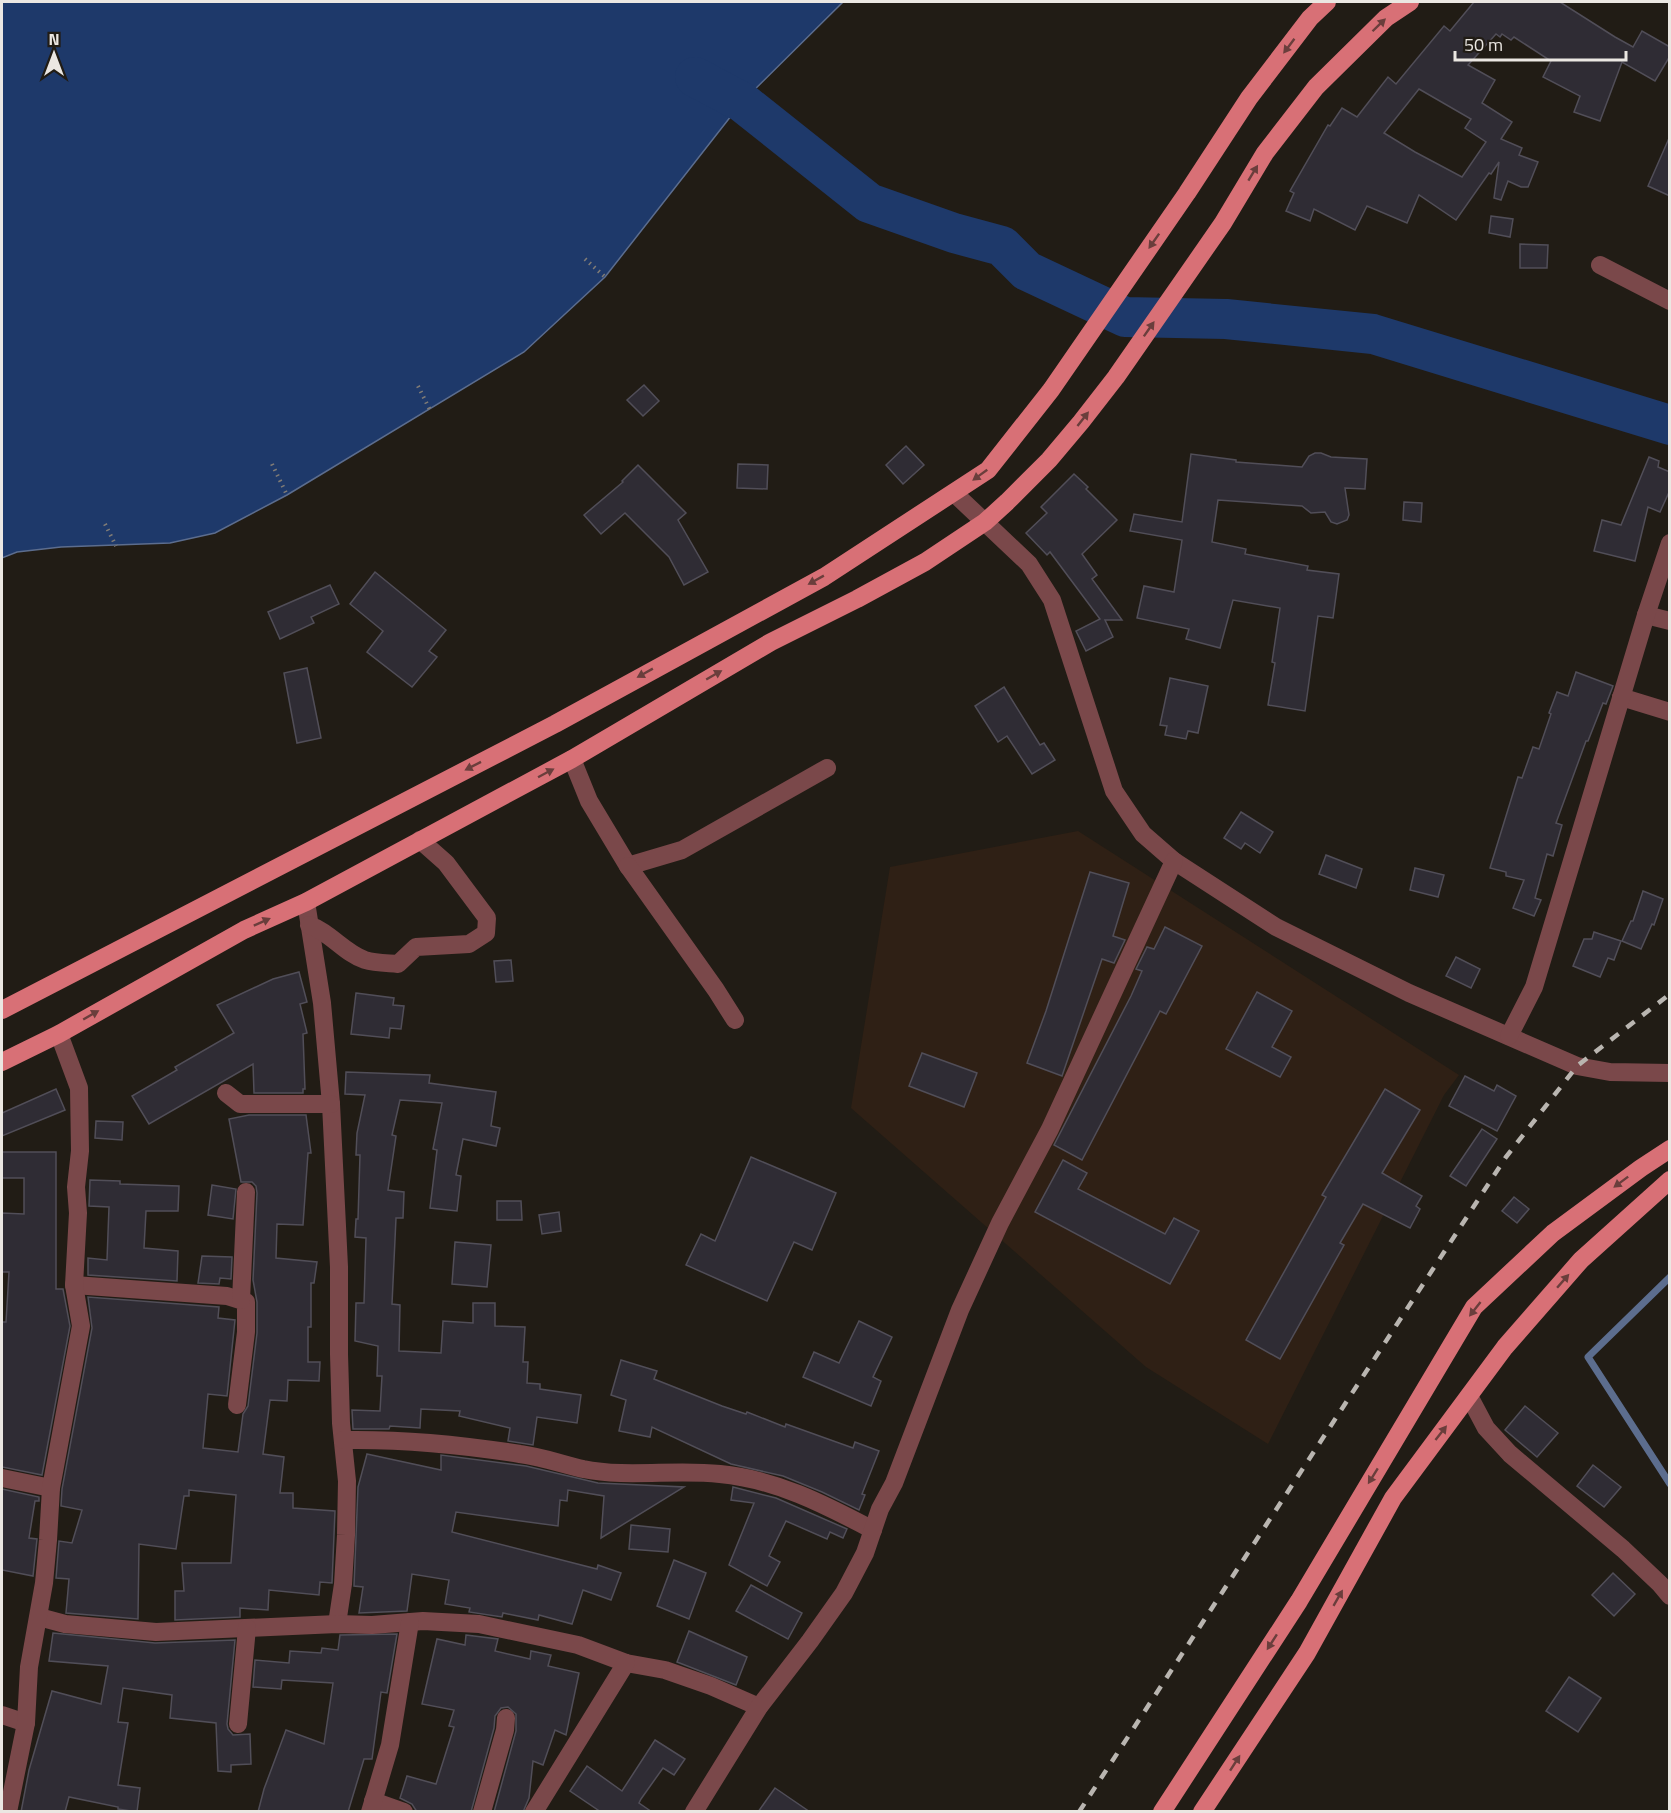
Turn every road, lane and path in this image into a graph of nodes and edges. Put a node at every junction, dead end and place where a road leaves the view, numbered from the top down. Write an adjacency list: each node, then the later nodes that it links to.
1 (1327, 2): 10 (main road, one-way to 10)
2 (1410, 2): 12 (main road, one-way to 2)
3 (585, 259): 5 (path)
4 (1600, 265): 6 (street)
5 (605, 277)
6 (1670, 301)
7 (418, 386): 8 (path)
8 (430, 410)
9 (272, 464): 11 (path)
10 (954, 493): 12 (street); 27 (main road, one-way to 27)
11 (287, 495)
12 (985, 522): 20 (main road, one-way to 12); 23 (street)
13 (105, 524): 15 (path)
14 (1670, 543): 16 (street)
15 (116, 546)
16 (1646, 615): 17 (street); 18 (street)
17 (1670, 621)
18 (1621, 697): 19 (street); 30 (street)
19 (1670, 712)
20 (572, 759): 22 (main road, one-way to 20); 24 (street)
21 (828, 768): 24 (street)
22 (420, 840): 25 (main road); 26 (street)
23 (1174, 861): 30 (street); 45 (street)
24 (628, 866): 28 (street)
25 (306, 902): 26 (street); 29 (main road, one-way to 25)
26 (309, 926): 34 (street)
27 (2, 1010)
28 (735, 1020)
29 (59, 1034): 31 (main road); 38 (street)
30 (1509, 1036): 32 (street)
31 (2, 1062)
32 (1670, 1073)
33 (226, 1093): 34 (street)
34 (332, 1104): 42 (street)
35 (1670, 1149): 63 (main road, one-way to 63)
36 (1670, 1180): 40 (main road, one-way to 36)
37 (246, 1192): 39 (street)
38 (74, 1285): 39 (street); 44 (street)
39 (242, 1300): 41 (street)
40 (1469, 1396): 46 (street); 64 (main road, one-way to 40)
41 (237, 1405)
42 (343, 1440): 45 (street); 49 (street)
43 (2, 1478): 44 (street)
44 (51, 1488): 47 (street)
45 (873, 1530): 52 (street)
46 (1670, 1596)
47 (39, 1617): 50 (street); 55 (street)
48 (410, 1622): 49 (street); 51 (street); 57 (street)
49 (337, 1624): 50 (street)
50 (247, 1628): 56 (street)
51 (626, 1663): 52 (street); 62 (street)
52 (759, 1707): 58 (street)
53 (2, 1715): 55 (street)
54 (506, 1718): 61 (street)
55 (26, 1723): 59 (street)
56 (238, 1724)
57 (372, 1806): 60 (street)
58 (697, 1810)
59 (8, 1812)
60 (404, 1812)
61 (482, 1812)
62 (534, 1812)
63 (1162, 1812)
64 (1202, 1812)

